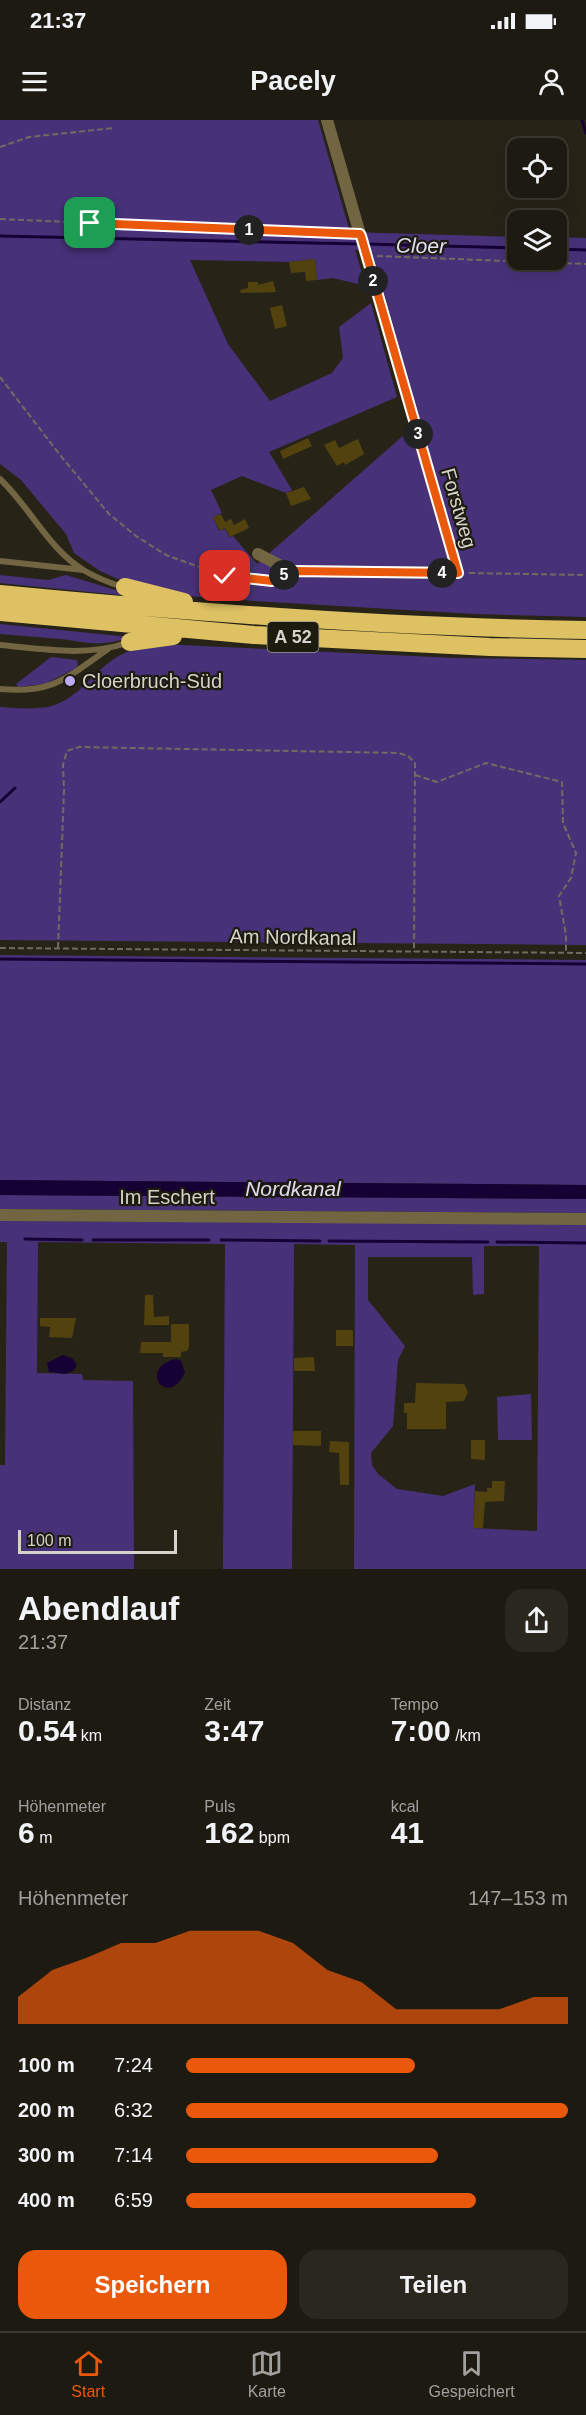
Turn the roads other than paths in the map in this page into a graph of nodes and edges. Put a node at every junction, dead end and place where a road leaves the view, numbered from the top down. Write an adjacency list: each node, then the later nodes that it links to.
1 (327, 120): 3 (street, Forstweg)
2 (0, 479): 5 (lane)
3 (258, 554)
4 (0, 561): 5 (lane)
5 (83, 570): 6 (lane)
6 (125, 587): 9 (highway)
7 (0, 594): 9 (highway, A 52)
8 (0, 612): 11 (highway, A 52)
9 (241, 616): 10 (highway, A 52)
10 (586, 630)
11 (254, 635): 12 (highway); 15 (highway, A 52)
12 (130, 642): 14 (lane)
13 (0, 645): 14 (lane)
14 (108, 649): 16 (lane)
15 (586, 649)
16 (0, 688)
17 (0, 1215): 18 (street, Im Eschert)
18 (586, 1219)

